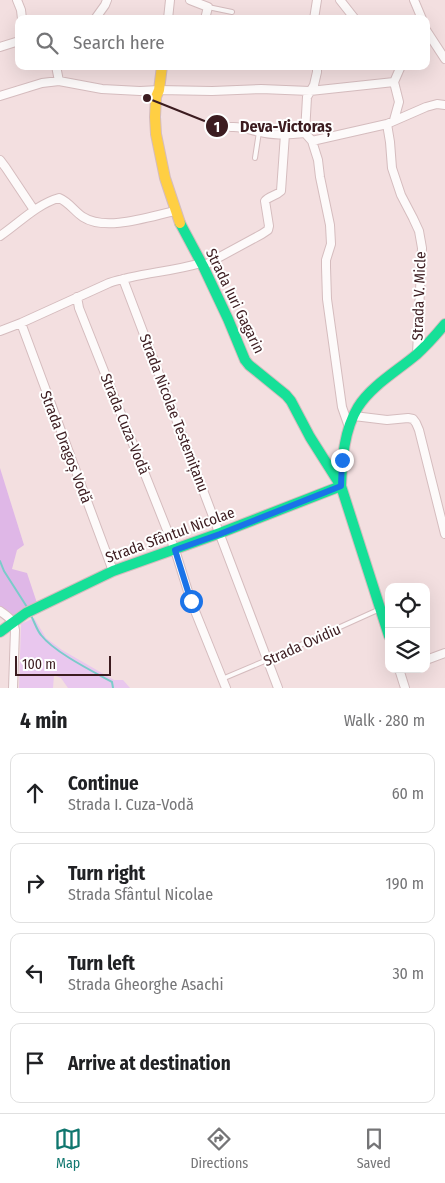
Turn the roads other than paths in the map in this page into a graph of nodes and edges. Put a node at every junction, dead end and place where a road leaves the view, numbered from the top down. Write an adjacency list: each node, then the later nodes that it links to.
1 (17, 0): 10 (street)
2 (107, 0): 11 (street)
3 (170, 0): 12 (street)
4 (190, 0): 8 (street)
5 (317, 0): 14 (street)
6 (340, 0): 15 (street)
7 (414, 0): 16 (street)
8 (208, 7): 9 (lane); 13 (street)
9 (232, 12)
10 (22, 15)
11 (97, 15)
12 (168, 15)
13 (207, 15)
14 (315, 15)
15 (352, 15)
16 (420, 15)
17 (430, 36): 20 (street)
18 (15, 42): 19 (street)
19 (0, 47)
20 (445, 59)
21 (57, 70): 25 (street)
22 (162, 70): 27 (street, Strada Iuri Gagarin)
23 (316, 70): 28 (street)
24 (399, 70): 26 (street)
25 (59, 81): 27 (street); 29 (street)
26 (394, 82): 28 (street); 30 (street)
27 (159, 90): 28 (street); 43 (street, Strada Iuri Gagarin)
28 (310, 91): 37 (street)
29 (0, 96)
30 (399, 102): 32 (street); 33 (street)
31 (445, 105): 32 (street)
32 (412, 113): 33 (street)
33 (394, 120): 34 (street)
34 (387, 124): 39 (street); 51 (street, Strada V. Micle)
35 (232, 128): 36 (street)
36 (259, 132): 38 (street); 40 (lane)
37 (305, 133): 38 (street); 39 (street)
38 (285, 134): 45 (street)
39 (312, 141): 53 (street)
40 (255, 158)
41 (0, 160): 42 (street)
42 (34, 210): 43 (street); 44 (street)
43 (175, 211): 45 (street, Strada Iuri Gagarin)
44 (0, 236)
45 (202, 264): 46 (street); 54 (street, Strada Iuri Gagarin)
46 (123, 279): 47 (street); 55 (street, Strada Nicolae Testemițanu)
47 (77, 297): 48 (street); 57 (street, Strada Cuza-Vodă)
48 (20, 323): 50 (street); 58 (street, Strada Dragoș Vodă)
49 (445, 324): 51 (street)
50 (0, 331)
51 (417, 354): 52 (street)
52 (354, 416): 53 (street); 56 (street)
53 (349, 428): 54 (street)
54 (341, 486): 55 (street, Strada Sfântul Nicolae); 59 (street, Strada Iuri Gagarin)
55 (220, 534): 57 (street, Strada Sfântul Nicolae); 66 (street, Strada Nicolae Testemițanu)
56 (445, 534)
57 (175, 550): 58 (street, Strada Sfântul Nicolae); 68 (street, Strada Cuza-Vodă)
58 (113, 571): 61 (street, Strada Sfântul Nicolae)
59 (380, 609): 62 (street, Strada Iuri Gagarin); 66 (lane, Strada Ovidiu)
60 (0, 611): 61 (street)
61 (13, 622): 63 (street, Strada Sfântul Nicolae); 69 (street)
62 (386, 628)
63 (0, 632)
64 (445, 653): 65 (street)
65 (430, 659)
66 (267, 660): 68 (lane, Strada Ovidiu); 71 (street, Strada Nicolae Testemițanu)
67 (400, 673): 72 (street)
68 (222, 679): 70 (street, Strada Cuza-Vodă)
69 (13, 688)
70 (226, 688)
71 (278, 688)
72 (405, 688)

